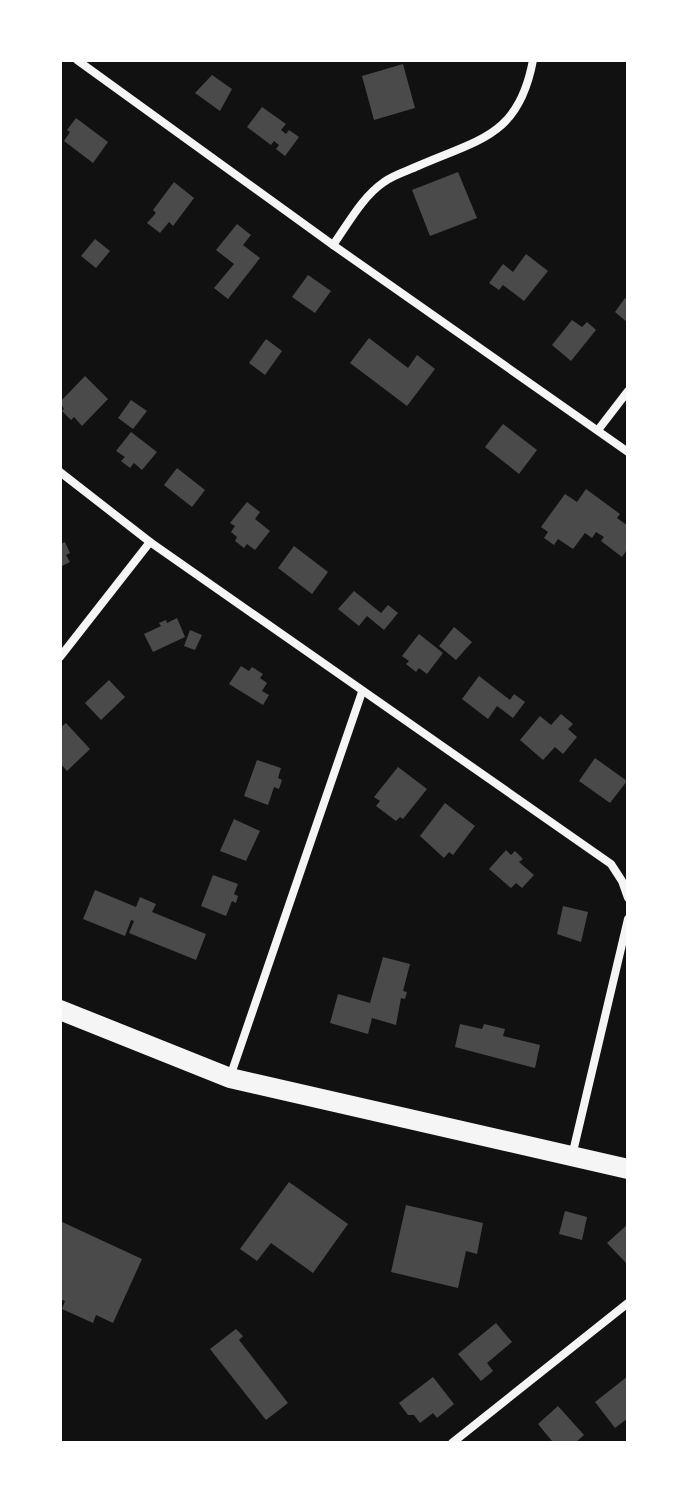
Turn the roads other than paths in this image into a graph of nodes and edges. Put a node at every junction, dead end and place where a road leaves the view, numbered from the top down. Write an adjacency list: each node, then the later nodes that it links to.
1 (77, 60): 3 (street)
2 (533, 60): 3 (street)
3 (333, 245): 5 (street)
4 (628, 391): 5 (street)
5 (598, 430): 6 (street)
6 (628, 452)
7 (60, 472): 8 (street)
8 (150, 542): 9 (street); 10 (street)
9 (60, 657)
10 (362, 692): 11 (street); 14 (street)
11 (628, 898)
12 (628, 919): 15 (street)
13 (60, 1010): 14 (main road)
14 (230, 1078): 15 (main road)
15 (572, 1156): 16 (main road)
16 (628, 1169)
17 (628, 1303): 18 (street)
18 (452, 1443)

